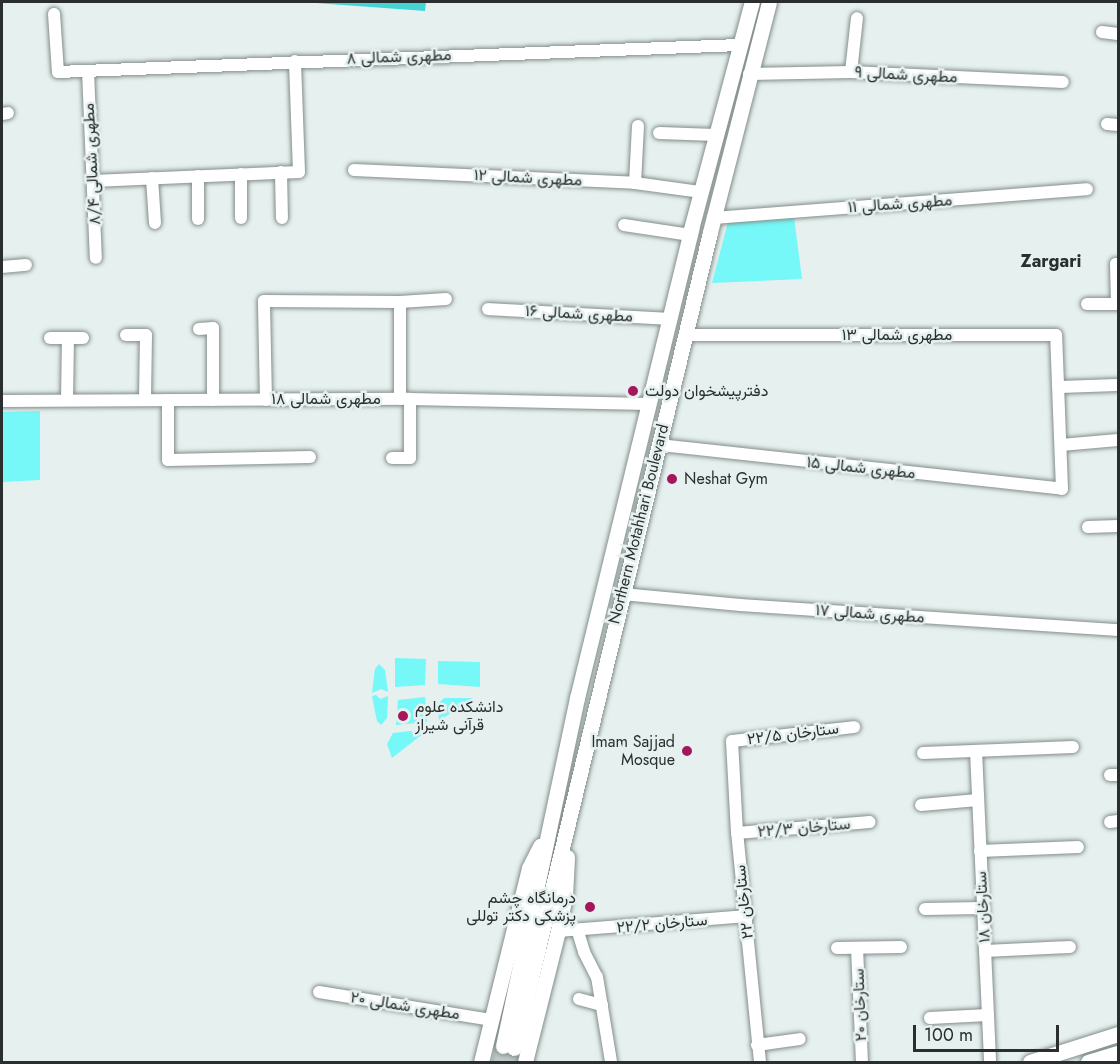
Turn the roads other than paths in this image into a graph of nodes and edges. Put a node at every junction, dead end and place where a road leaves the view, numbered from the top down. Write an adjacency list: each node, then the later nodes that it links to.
1 (752, 2): 7 (main road, Northern Motahhari Boulevard)
2 (769, 2): 11 (main road, Northern Motahhari Boulevard)
3 (54, 15): 9 (street, ۸ مطهری شمالی)
4 (857, 18): 10 (street)
5 (1102, 33): 6 (street)
6 (1119, 34)
7 (740, 45): 8 (street, ۸ مطهری شمالی); 15 (main road, Northern Motahhari Boulevard)
8 (295, 61): 9 (street, ۸ مطهری شمالی); 17 (street)
9 (88, 71): 21 (street, ۸/۴ مطهری شمالی)
10 (851, 72): 11 (street, ۹ مطهری شمالی); 12 (street, ۹ مطهری شمالی)
11 (749, 74): 26 (main road, Northern Motahhari Boulevard)
12 (1063, 82)
13 (638, 126): 22 (street)
14 (659, 133): 15 (street)
15 (716, 135): 24 (main road, Northern Motahhari Boulevard)
16 (354, 170): 22 (street, ۱۲ مطهری شمالی)
17 (281, 172): 18 (street); 25 (street)
18 (241, 174): 19 (street); 28 (street)
19 (198, 176): 20 (street); 27 (street)
20 (152, 178): 21 (street); 29 (street)
21 (93, 181): 32 (street, ۸/۴ مطهری شمالی)
22 (635, 183): 24 (street, ۱۲ مطهری شمالی)
23 (1087, 189): 26 (street, ۱۱ مطهری شمالی)
24 (701, 192): 31 (main road, Northern Motahhari Boulevard)
25 (282, 218)
26 (713, 218): 44 (main road, Northern Motahhari Boulevard)
27 (198, 219)
28 (241, 219)
29 (155, 223)
30 (624, 225): 31 (street)
31 (690, 235): 41 (main road, Northern Motahhari Boulevard)
32 (96, 258)
33 (1119, 264): 39 (street)
34 (26, 265): 35 (street)
35 (2, 267)
36 (446, 299): 37 (street)
37 (400, 302): 50 (street); 55 (street)
38 (1087, 304): 39 (street)
39 (1118, 304)
40 (488, 309): 41 (street, ۱۶ مطهری شمالی)
41 (670, 319): 57 (main road, Northern Motahhari Boulevard)
42 (199, 329): 54 (street)
43 (126, 335): 52 (street)
44 (686, 335): 49 (street, ۱۳ مطهری شمالی); 59 (main road, Northern Motahhari Boulevard)
45 (50, 338): 46 (street)
46 (68, 338): 47 (street); 51 (street)
47 (83, 338)
48 (1119, 385): 49 (street)
49 (1059, 387): 60 (street)
50 (405, 399): 55 (street, ۱۸ مطهری شمالی); 57 (street, ۱۸ مطهری شمالی); 62 (street)
51 (67, 400): 52 (street, ۱۸ مطهری شمالی); 56 (street, ۱۸ مطهری شمالی)
52 (145, 400): 53 (street, ۱۸ مطهری شمالی)
53 (168, 400): 54 (street, ۱۸ مطهری شمالی); 61 (street)
54 (213, 400): 55 (street, ۱۸ مطهری شمالی)
55 (266, 400)
56 (2, 401)
57 (650, 404): 74 (main road, Northern Motahhari Boulevard)
58 (1119, 440): 60 (street)
59 (660, 445): 60 (street, ۱۵ مطهری شمالی); 65 (main road, Northern Motahhari Boulevard)
60 (1061, 445)
61 (310, 457)
62 (392, 458)
63 (1119, 526): 64 (street)
64 (1088, 527)
65 (622, 594): 66 (street, ۱۷ مطهری شمالی); 76 (main road, Northern Motahhari Boulevard)
66 (1119, 630)
67 (854, 727): 68 (street, ۲۲/۵ ستارخان)
68 (732, 741): 77 (street, ۲۲ ستارخان)
69 (1073, 747): 70 (street)
70 (976, 751): 71 (street); 72 (street, ۱۸ ستارخان)
71 (923, 753)
72 (978, 800): 73 (street); 79 (street, ۱۸ ستارخان)
73 (921, 805)
74 (551, 822): 76 (main road, Northern Motahhari Boulevard); 95 (main road)
75 (870, 822): 77 (street, ۲۲/۳ ستارخان)
76 (567, 826): 83 (main road)
77 (737, 833): 82 (street, ۲۲ ستارخان)
78 (1078, 847): 79 (street)
79 (980, 850): 80 (street, ۱۸ ستارخان)
80 (982, 908): 81 (street); 89 (street, ۱۸ ستارخان)
81 (925, 909)
82 (747, 916): 84 (street, ۲۲/۲ ستارخان); 98 (street, ۲۲ ستارخان)
83 (558, 931): 84 (street, ۲۲/۲ ستارخان); 101 (main road)
84 (578, 932): 92 (street)
85 (900, 947): 88 (street)
86 (1070, 947): 89 (street)
87 (837, 948): 88 (street)
88 (857, 948): 104 (street, ۲۰ ستارخان)
89 (985, 951): 93 (street, ۱۸ ستارخان)
90 (320, 992): 95 (street, ۲۰ مطهری شمالی)
91 (579, 999): 92 (street)
92 (602, 1005): 102 (street)
93 (988, 1015): 94 (street); 105 (street, ۱۸ ستارخان)
94 (930, 1018)
95 (491, 1020): 100 (main road)
96 (1119, 1034): 106 (main road)
97 (800, 1040): 98 (street)
98 (757, 1045): 103 (street, ۲۲ ستارخان)
99 (1119, 1053): 107 (main road)
100 (481, 1062)
101 (525, 1062)
102 (612, 1062)
103 (760, 1062)
104 (862, 1062)
105 (990, 1062)
106 (1030, 1062)
107 (1088, 1062)

